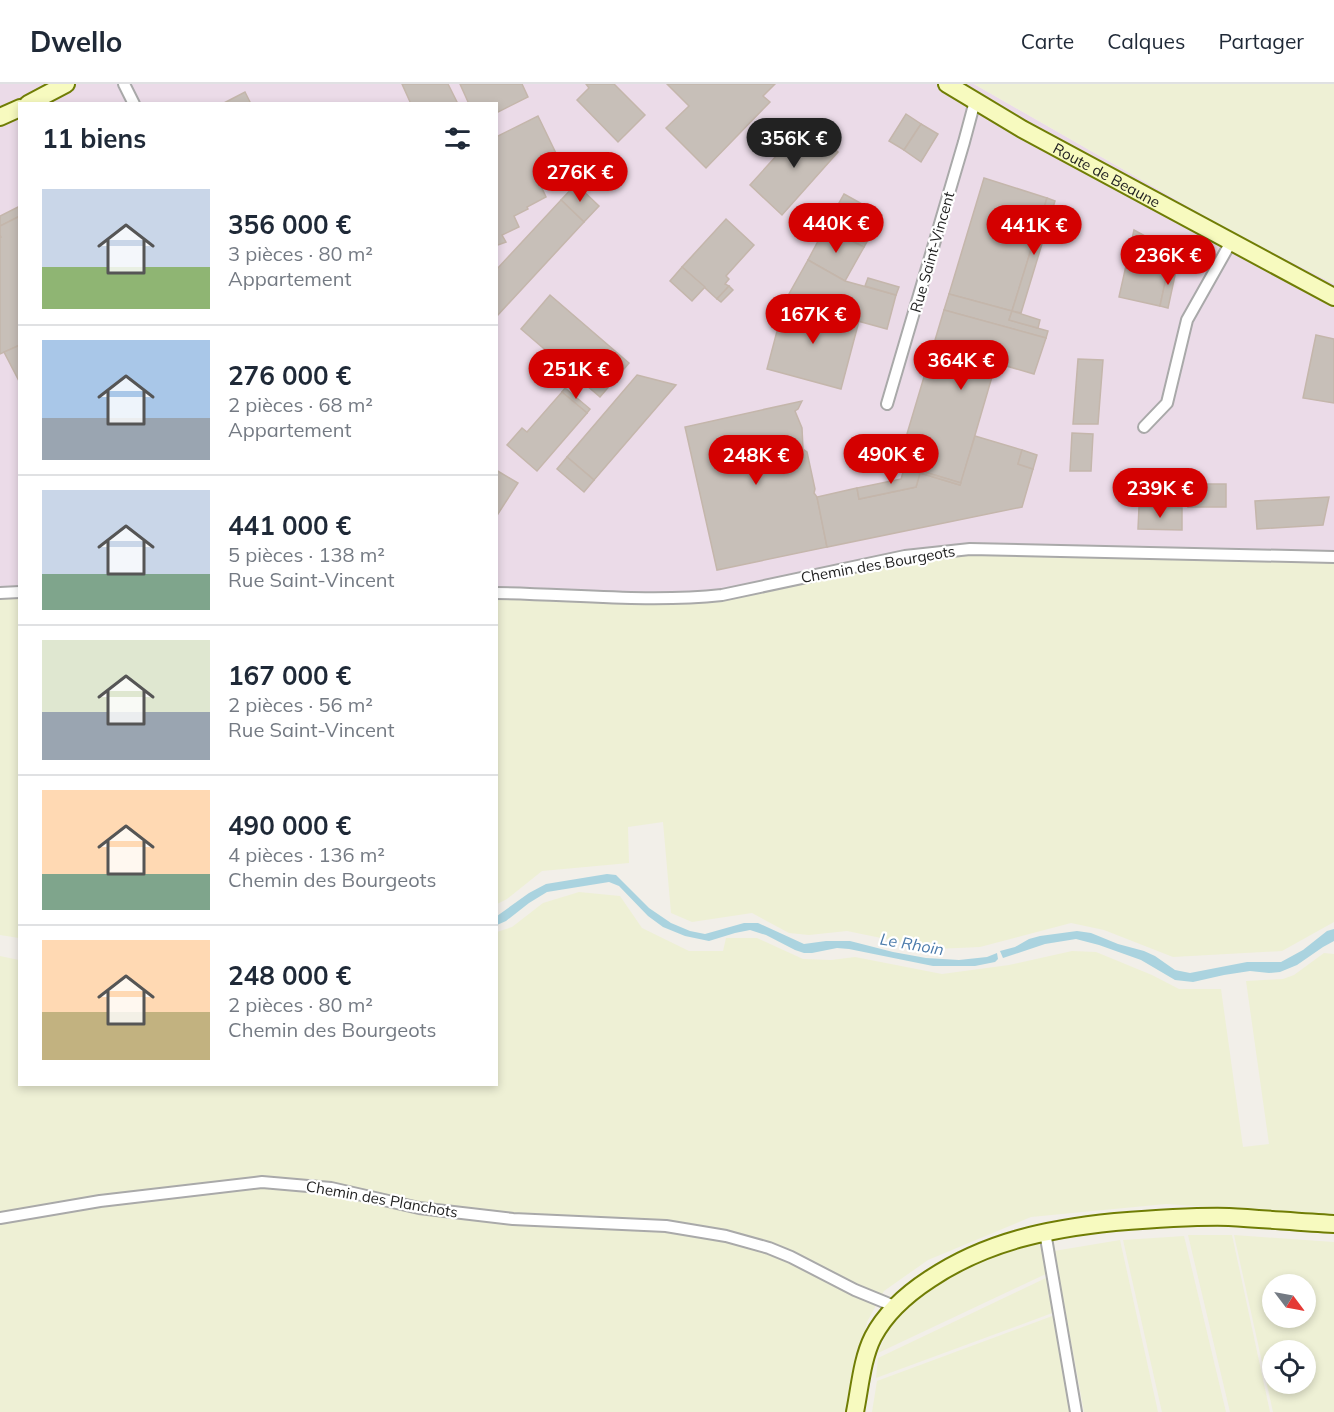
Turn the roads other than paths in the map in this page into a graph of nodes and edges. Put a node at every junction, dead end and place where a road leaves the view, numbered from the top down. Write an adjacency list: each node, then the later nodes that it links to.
1 (66, 84): 5 (street)
2 (124, 84): 6 (street)
3 (947, 84): 4 (street, Route de Beaune)
4 (975, 101): 9 (street, Route de Beaune); 11 (street, Rue Saint-Vincent)
5 (32, 102)
6 (133, 102)
7 (18, 109): 8 (street)
8 (0, 117)
9 (1231, 242): 10 (street, Route de Beaune); 12 (street)
10 (1334, 297)
11 (887, 404)
12 (1144, 427)
13 (1334, 557): 16 (street, Chemin des Bourgeots)
14 (18, 592): 15 (street)
15 (0, 593)
16 (498, 593)
17 (0, 1218): 20 (street, Chemin des Planchots)
18 (1334, 1224): 19 (street)
19 (1045, 1232): 20 (street); 22 (street)
20 (894, 1306): 21 (street)
21 (855, 1412)
22 (1076, 1412)

